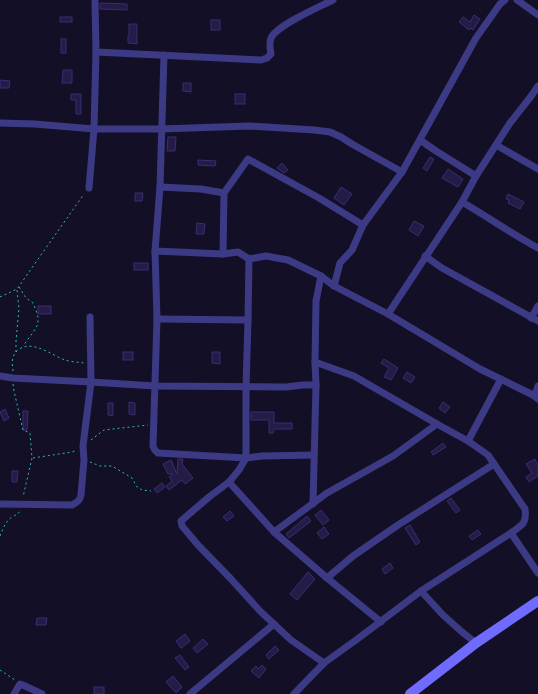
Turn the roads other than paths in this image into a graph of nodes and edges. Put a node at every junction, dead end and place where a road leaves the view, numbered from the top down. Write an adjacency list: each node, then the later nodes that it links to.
1 (95, 0): 6 (street)
2 (333, 0): 7 (street)
3 (505, 0): 13 (street)
4 (517, 0): 5 (street)
5 (538, 15)
6 (96, 52): 7 (street); 11 (street)
7 (164, 55): 12 (street)
8 (538, 86): 9 (street)
9 (535, 97): 14 (street)
10 (0, 124): 11 (street)
11 (94, 129): 12 (street); 19 (street)
12 (161, 129): 16 (street); 18 (street)
13 (420, 140): 16 (street); 17 (street)
14 (496, 146): 15 (street); 17 (street)
15 (538, 169)
16 (402, 172): 22 (street)
17 (476, 176): 21 (street)
18 (160, 187): 20 (street); 24 (street)
19 (88, 188)
20 (224, 193): 22 (street); 25 (street)
21 (462, 202): 23 (street); 26 (street)
22 (363, 225): 29 (street)
23 (538, 248)
24 (155, 251): 25 (street); 33 (street)
25 (223, 254): 27 (street)
26 (425, 256): 31 (street); 35 (street)
27 (248, 259): 28 (street); 34 (street)
28 (320, 276): 29 (street); 36 (street)
29 (334, 286): 31 (street)
30 (538, 306): 35 (street)
31 (388, 314): 38 (street)
32 (90, 317): 39 (street)
33 (157, 319): 34 (street); 41 (street)
34 (248, 320): 43 (street)
35 (535, 320)
36 (315, 362): 40 (street); 45 (street)
37 (0, 376): 39 (street)
38 (501, 379): 44 (street); 46 (street)
39 (91, 382): 41 (street); 51 (street)
40 (316, 385): 43 (street); 47 (street)
41 (155, 386): 43 (street); 48 (street)
42 (538, 386): 44 (street)
43 (246, 387): 48 (street)
44 (536, 397)
45 (437, 424): 46 (street); 52 (street)
46 (468, 441): 49 (street)
47 (314, 455): 48 (street); 52 (street)
48 (246, 458): 50 (street)
49 (494, 464): 54 (street); 56 (street)
50 (229, 482): 53 (street); 60 (street)
51 (0, 504)
52 (313, 504): 53 (street)
53 (274, 532): 56 (street)
54 (511, 534): 55 (street); 57 (street)
55 (538, 574)
56 (327, 578): 59 (street)
57 (421, 591): 59 (street); 61 (street)
58 (538, 601): 61 (street)
59 (381, 622): 62 (street)
60 (274, 624): 62 (street); 65 (street)
61 (476, 643): 67 (street)
62 (324, 663): 66 (street)
63 (14, 694): 64 (street)
64 (42, 694)
65 (190, 694)
66 (294, 694)
67 (410, 694)

